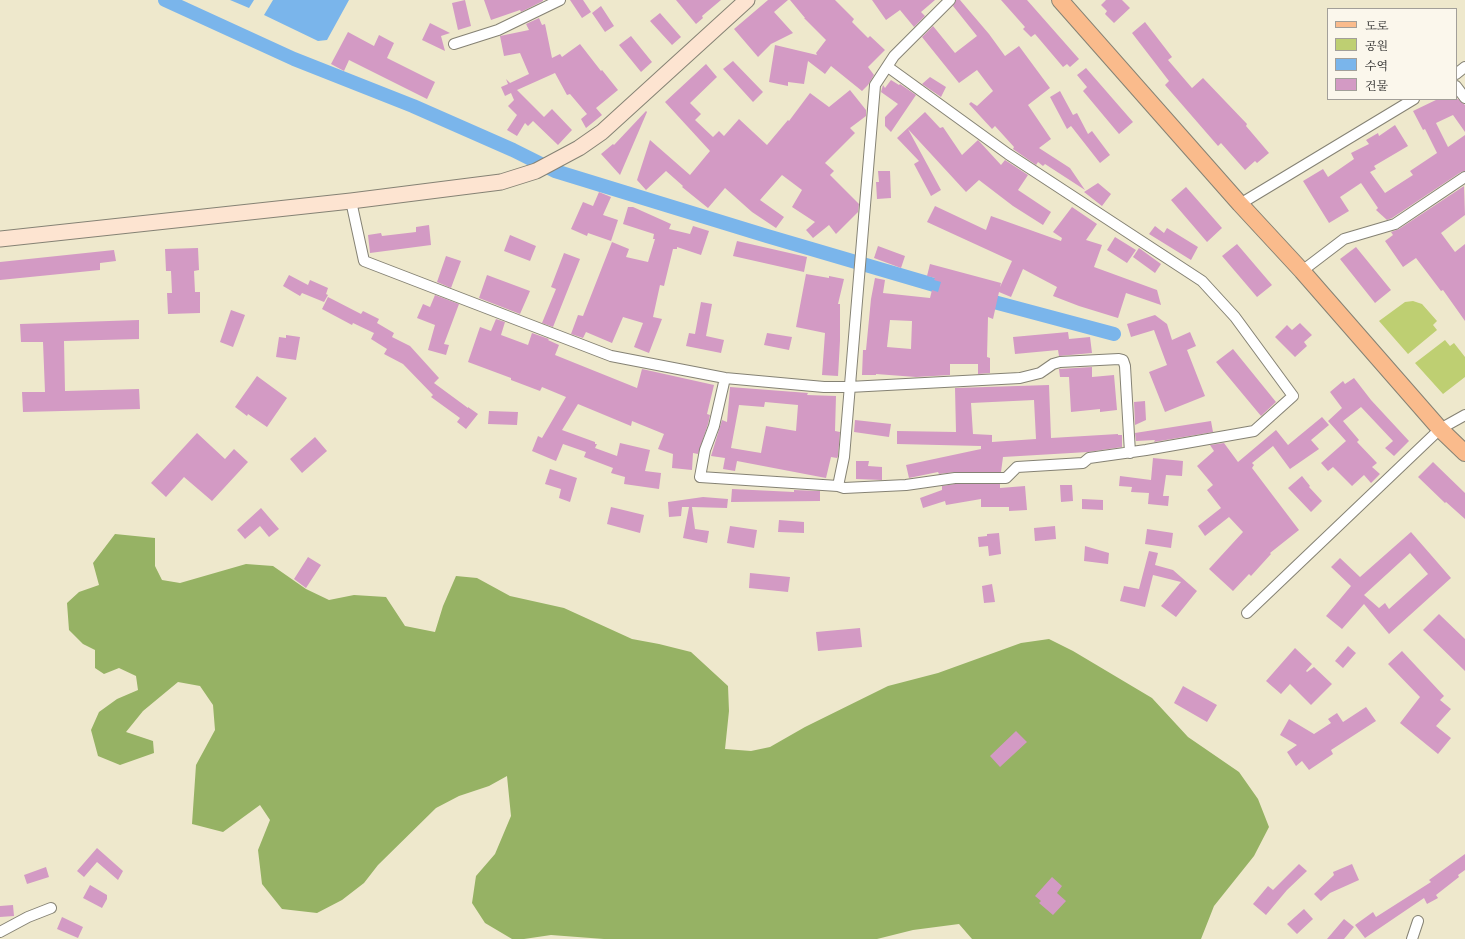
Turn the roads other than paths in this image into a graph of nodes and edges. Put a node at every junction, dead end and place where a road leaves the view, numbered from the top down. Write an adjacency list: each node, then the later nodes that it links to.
1 (560, 0): 5 (street)
2 (748, 0): 13 (main road)
3 (950, 0): 6 (street)
4 (1060, 0): 14 (main road)
5 (454, 44)
6 (888, 67): 18 (street); 21 (street)
7 (1465, 67): 8 (street)
8 (1457, 73)
9 (1457, 87): 10 (street)
10 (1465, 98)
11 (1412, 100): 14 (street)
12 (1465, 177): 16 (street)
13 (351, 201): 15 (main road); 17 (street)
14 (1240, 204): 16 (main road)
15 (0, 238)
16 (1302, 271): 20 (main road)
17 (725, 378): 18 (street); 23 (street)
18 (850, 387): 21 (street); 23 (street)
19 (1465, 415): 20 (street)
20 (1440, 429): 22 (main road); 24 (street)
21 (1130, 453): 23 (street)
22 (1465, 453)
23 (838, 486)
24 (1247, 613)
25 (51, 908): 27 (street)
26 (1418, 921): 28 (street)
27 (0, 932)
28 (1412, 939)

